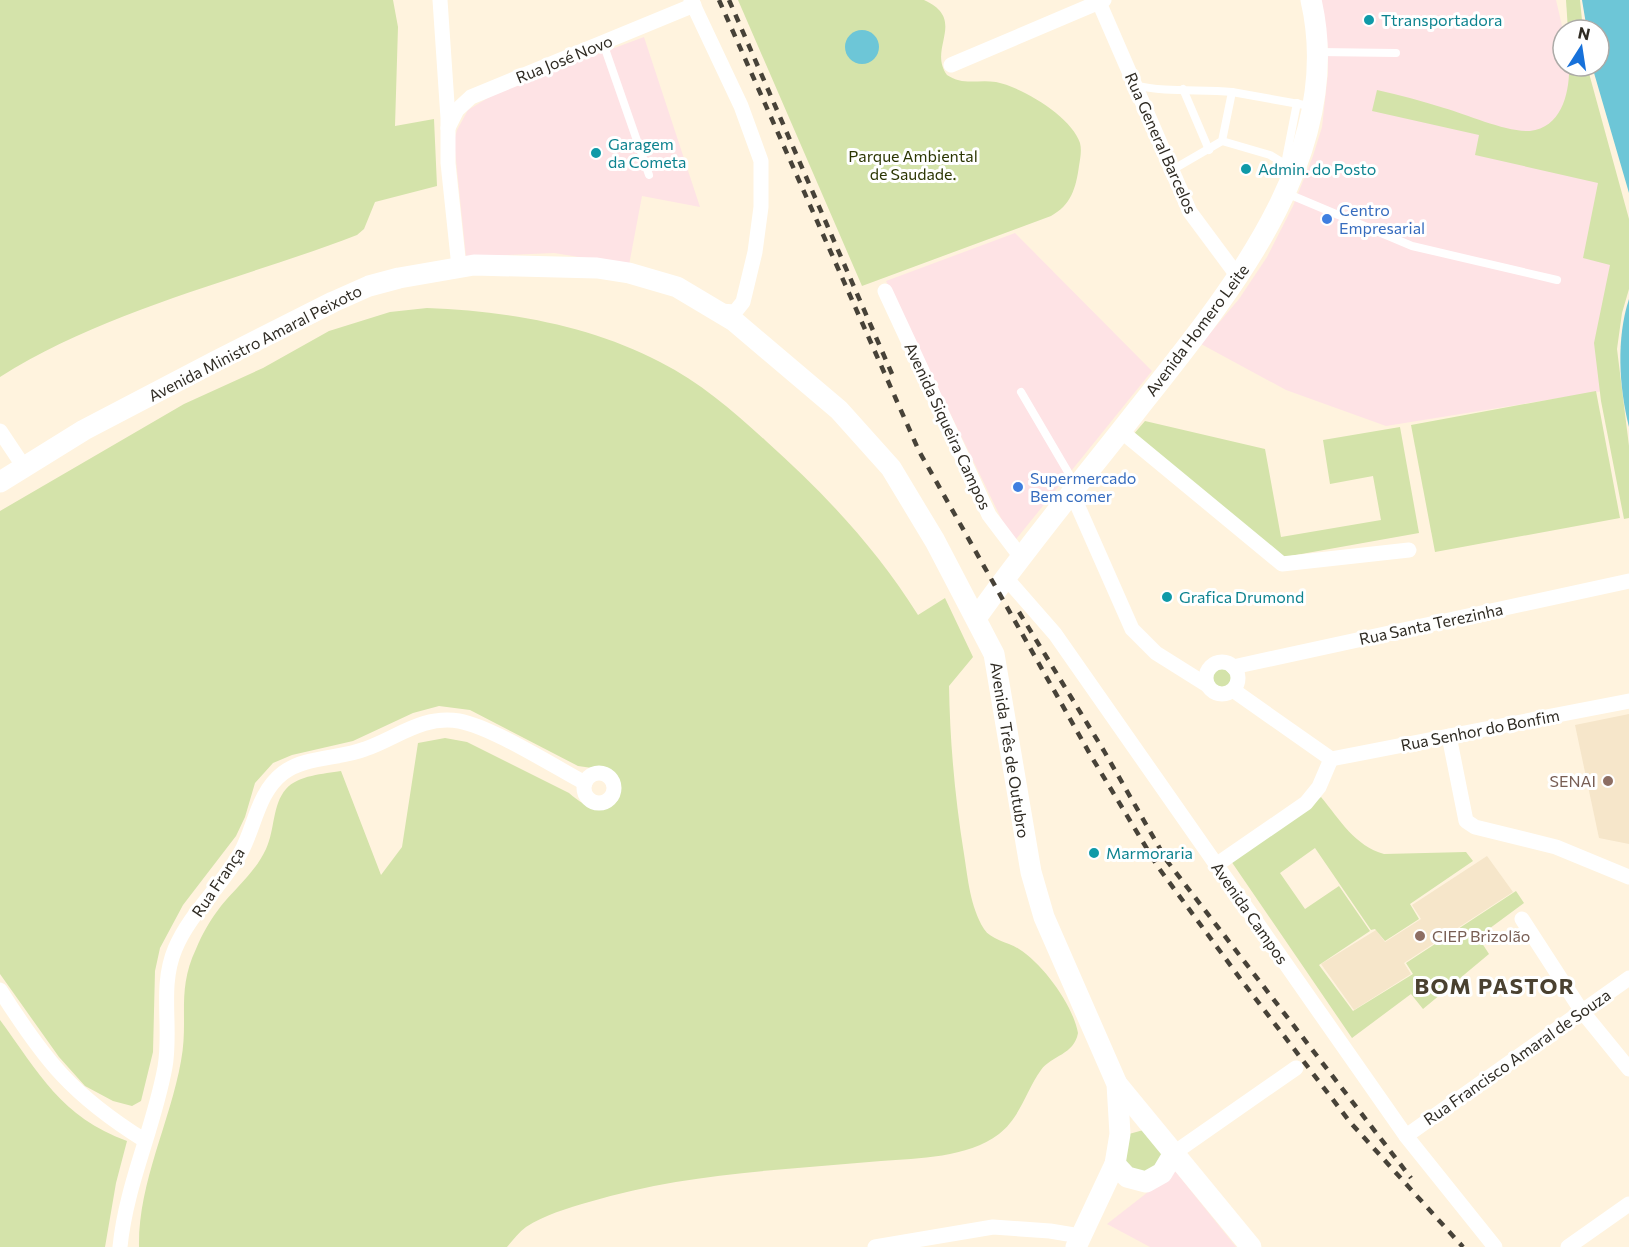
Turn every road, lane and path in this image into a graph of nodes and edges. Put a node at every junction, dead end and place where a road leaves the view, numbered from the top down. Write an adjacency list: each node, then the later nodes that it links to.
1 (440, 0): 13 (street)
2 (1311, 0): 6 (main road, Avenida Homero Leite)
3 (1101, 1): 8 (street); 9 (street, Rua General Barcelos)
4 (692, 3): 5 (street, Rua José Novo); 24 (street)
5 (603, 43): 13 (street, Rua José Novo); 18 (lane)
6 (1317, 52): 7 (lane); 12 (main road, Avenida Homero Leite)
7 (1396, 53)
8 (951, 65)
9 (1134, 85): 10 (lane); 17 (street, Rua General Barcelos)
10 (1183, 89): 11 (lane); 15 (lane)
11 (1232, 92): 12 (lane); 14 (lane)
12 (1304, 105): 16 (main road, Avenida Homero Leite)
13 (448, 123): 20 (street)
14 (1222, 141): 15 (lane); 16 (lane)
15 (1209, 150): 17 (lane)
16 (1290, 167): 19 (main road, Avenida Homero Leite)
17 (1172, 170): 21 (street, Rua General Barcelos)
18 (649, 175)
19 (1286, 193): 21 (main road, Avenida Homero Leite); 22 (lane)
20 (459, 267): 24 (main road, Avenida Ministro Amaral Peixoto); 28 (main road, Avenida Ministro Amaral Peixoto)
21 (1239, 278): 27 (main road, Avenida Homero Leite)
22 (1557, 280)
23 (885, 291): 32 (street, Avenida Siqueira Campos)
24 (732, 313): 35 (main road, Avenida Três de Outubro)
25 (1021, 392): 30 (lane)
26 (0, 431): 28 (street)
27 (1121, 431): 30 (main road, Avenida Homero Leite); 31 (street)
28 (24, 467): 29 (main road, Avenida Ministro Amaral Peixoto)
29 (0, 482)
30 (1075, 490): 32 (main road, Avenida Homero Leite); 37 (street)
31 (1409, 550)
32 (1020, 556): 33 (main road, Avenida Homero Leite)
33 (1006, 578): 35 (main road, Avenida Homero Leite); 43 (street, Avenida Campos)
34 (1629, 580): 36 (street, Rua Santa Terezinha)
35 (977, 617): 51 (main road, Avenida Três de Outubro)
36 (1233, 667): 37 (street); 38 (street)
37 (1207, 678): 38 (street)
38 (1233, 690): 41 (street)
39 (1629, 701): 40 (street, Rua Senhor do Bonfim)
40 (1449, 736): 41 (street, Rua Senhor do Bonfim); 44 (street)
41 (1330, 759): 43 (street)
42 (585, 783): 55 (street, Rua França)
43 (1216, 865): 54 (street, Avenida Campos)
44 (1629, 877)
45 (1522, 920): 48 (street)
46 (1629, 978): 48 (street, Rua Francisco Amaral de Souza)
47 (0, 990): 55 (street)
48 (1581, 1010): 50 (street); 54 (street, Rua Francisco Amaral de Souza)
49 (1296, 1068): 56 (street)
50 (1629, 1069)
51 (1117, 1084): 52 (main road); 53 (main road, Avenida Três de Outubro)
52 (1154, 1126): 53 (main road); 56 (main road)
53 (1120, 1134): 57 (main road, Avenida Três de Outubro)
54 (1406, 1136): 63 (street, Avenida Campos)
55 (144, 1140): 60 (street, Rua França)
56 (1174, 1153): 57 (main road); 62 (main road)
57 (1115, 1164): 59 (main road, Avenida Três de Outubro)
58 (1629, 1204): 64 (street)
59 (1078, 1242): 61 (street)
60 (120, 1247)
61 (875, 1247)
62 (1251, 1247)
63 (1495, 1247)
64 (1568, 1247)

